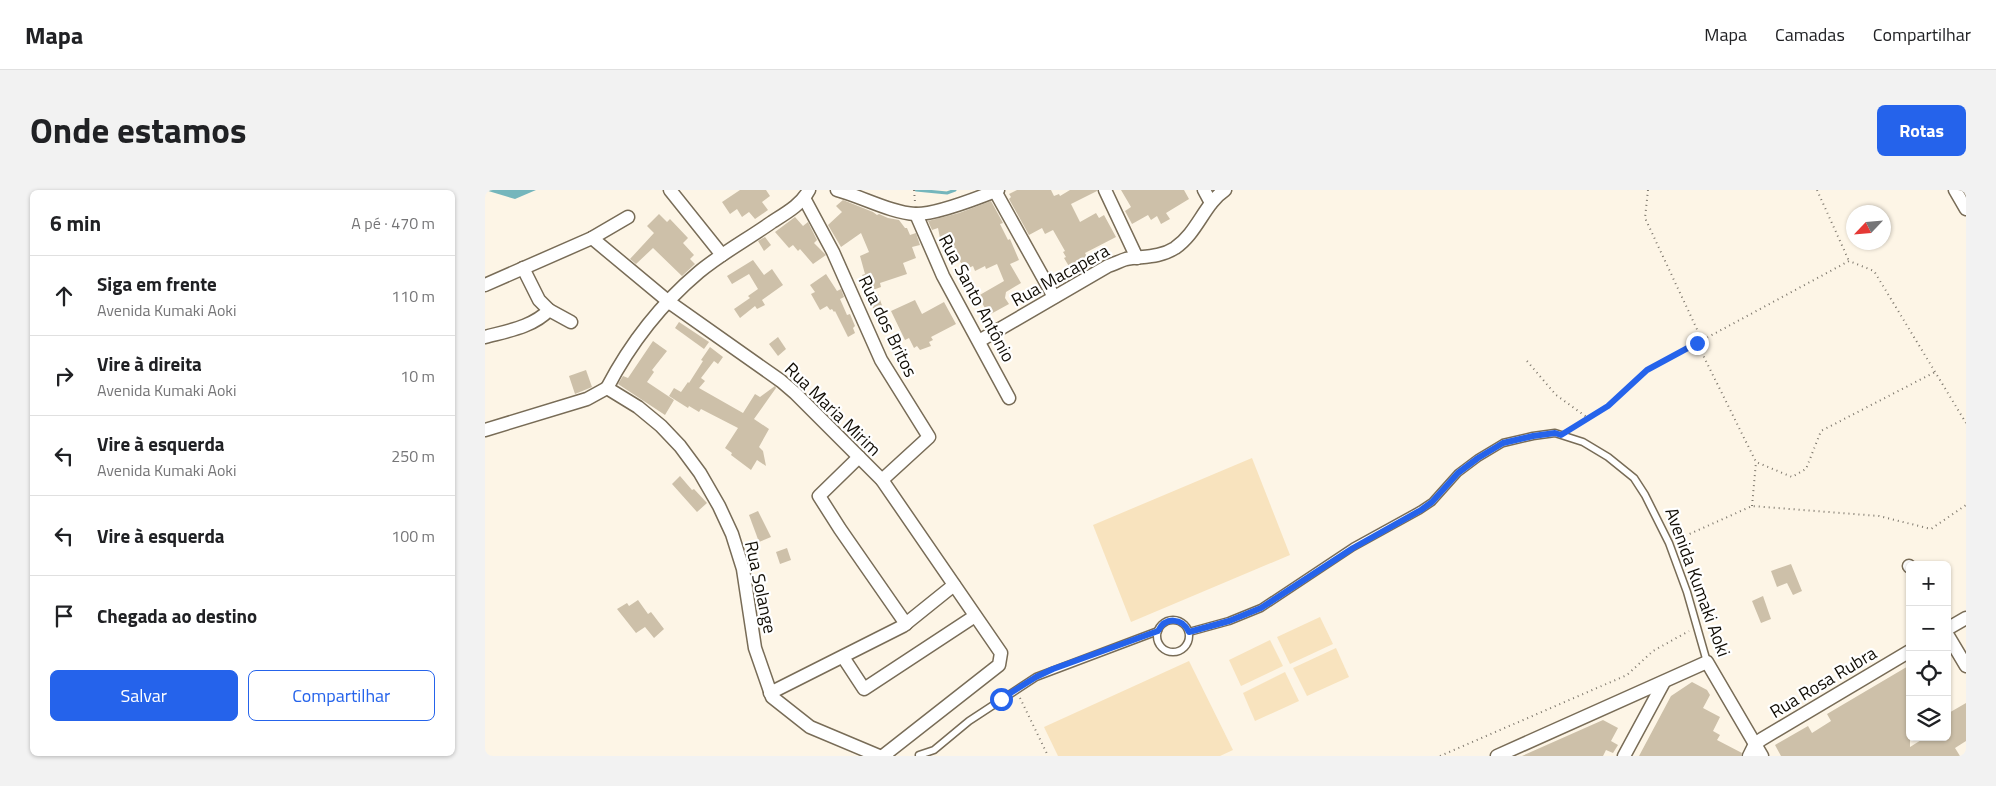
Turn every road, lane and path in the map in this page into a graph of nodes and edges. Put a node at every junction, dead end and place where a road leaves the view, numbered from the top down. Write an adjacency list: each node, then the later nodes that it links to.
1 (670, 190): 17 (street)
2 (837, 190): 13 (street)
3 (914, 190): 13 (path)
4 (1105, 190): 18 (street)
5 (1204, 190): 12 (street)
6 (1225, 190): 12 (street, Rua Macapera)
7 (1648, 190): 27 (path)
8 (1817, 190): 19 (path)
9 (1955, 190): 14 (street)
10 (996, 191): 13 (street); 22 (street)
11 (807, 194): 17 (street); 40 (street, Rua dos Britos)
12 (1211, 203): 18 (street, Rua Macapera)
13 (915, 209): 28 (street, Rua Santo Antônio)
14 (1966, 209)
15 (628, 217): 16 (street)
16 (592, 238): 20 (street); 23 (street, Rua Maria Mirim)
17 (722, 255): 23 (street)
18 (1137, 258): 22 (street, Rua Macapera)
19 (1849, 261): 27 (path); 31 (path)
20 (523, 268): 21 (street); 24 (street)
21 (485, 285)
22 (1054, 297): 28 (street, Rua Macapera)
23 (669, 302): 32 (street); 38 (street, Rua Maria Mirim)
24 (549, 310): 25 (street); 26 (street)
25 (571, 322)
26 (485, 337)
27 (1702, 340): 29 (path)
28 (979, 341): 33 (street, Rua Santo Antônio)
29 (1697, 343): 34 (path); 39 (path)
30 (1527, 361): 34 (path)
31 (1935, 372): 35 (path); 39 (path)
32 (607, 388): 36 (street); 59 (street, Rua Solange)
33 (1009, 398)
34 (1588, 418): 37 (path)
35 (1966, 423)
36 (485, 430)
37 (1561, 435): 43 (lane, Avenida Kumaki Aoki); 51 (lane, Avenida Kumaki Aoki)
38 (859, 457): 40 (street, Rua Maria Mirim); 47 (street)
39 (1756, 462): 42 (path)
40 (882, 480): 44 (street, Rua Maria Mirim)
41 (1966, 505): 42 (path)
42 (1752, 506): 43 (path)
43 (1669, 543): 48 (lane, Avenida Kumaki Aoki)
44 (954, 585): 45 (street, Rua Maria Mirim); 47 (street)
45 (975, 616): 54 (street); 63 (street, Rua Maria Mirim)
46 (1966, 618): 49 (street)
47 (906, 624): 54 (street)
48 (1697, 627): 55 (lane, Avenida Kumaki Aoki); 65 (path)
49 (1951, 627)
50 (1158, 631): 51 (lane); 51 (lane); 58 (lane)
51 (1189, 632)
52 (1951, 641): 56 (street)
53 (1906, 653): 60 (street, Rua Rosa Rubra)
54 (843, 657): 59 (street)
55 (1707, 662): 57 (street); 60 (street, Avenida Kumaki Aoki)
56 (1966, 666)
57 (1664, 682): 66 (street); 67 (street)
58 (1016, 689): 61 (lane); 64 (path)
59 (771, 692): 62 (street, Rua Solange)
60 (1755, 744): 68 (street); 69 (street, Avenida Kumaki Aoki)
61 (919, 755)
62 (879, 756)
63 (883, 756)
64 (1048, 756)
65 (1440, 756)
66 (1497, 756)
67 (1624, 756)
68 (1749, 756)
69 (1762, 756)

